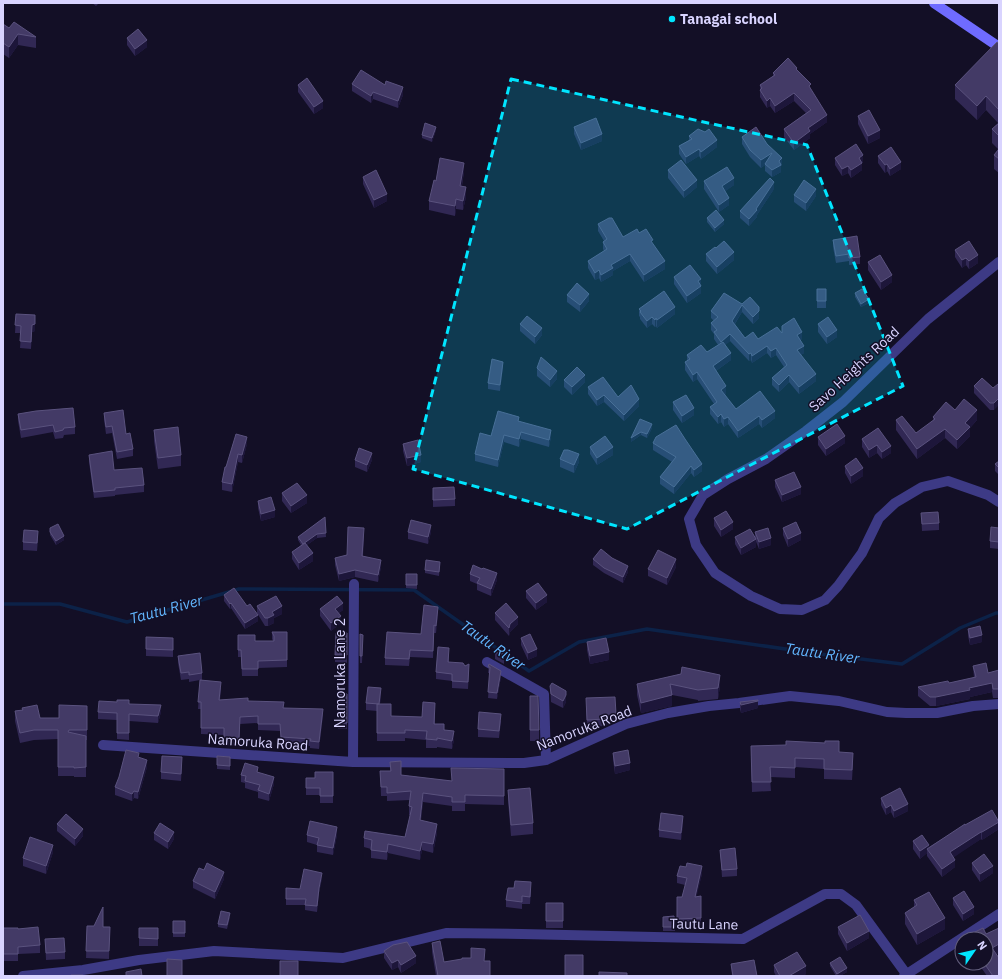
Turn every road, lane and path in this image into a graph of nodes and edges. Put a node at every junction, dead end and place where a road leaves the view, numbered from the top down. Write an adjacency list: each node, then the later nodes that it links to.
1 (934, 3): 2 (main road)
2 (999, 47)
3 (999, 262): 4 (street, Savo Heights Road)
4 (999, 502)
5 (354, 584): 10 (street, Namoruka Lane 2)
6 (487, 662): 9 (street)
7 (999, 704): 9 (street, Namoruka Road)
8 (103, 745): 10 (street, Namoruka Road)
9 (546, 760): 10 (street, Namoruka Road)
10 (353, 762)
11 (999, 914): 12 (street)
12 (906, 975): 13 (street, Tautu Lane)
13 (23, 976)

